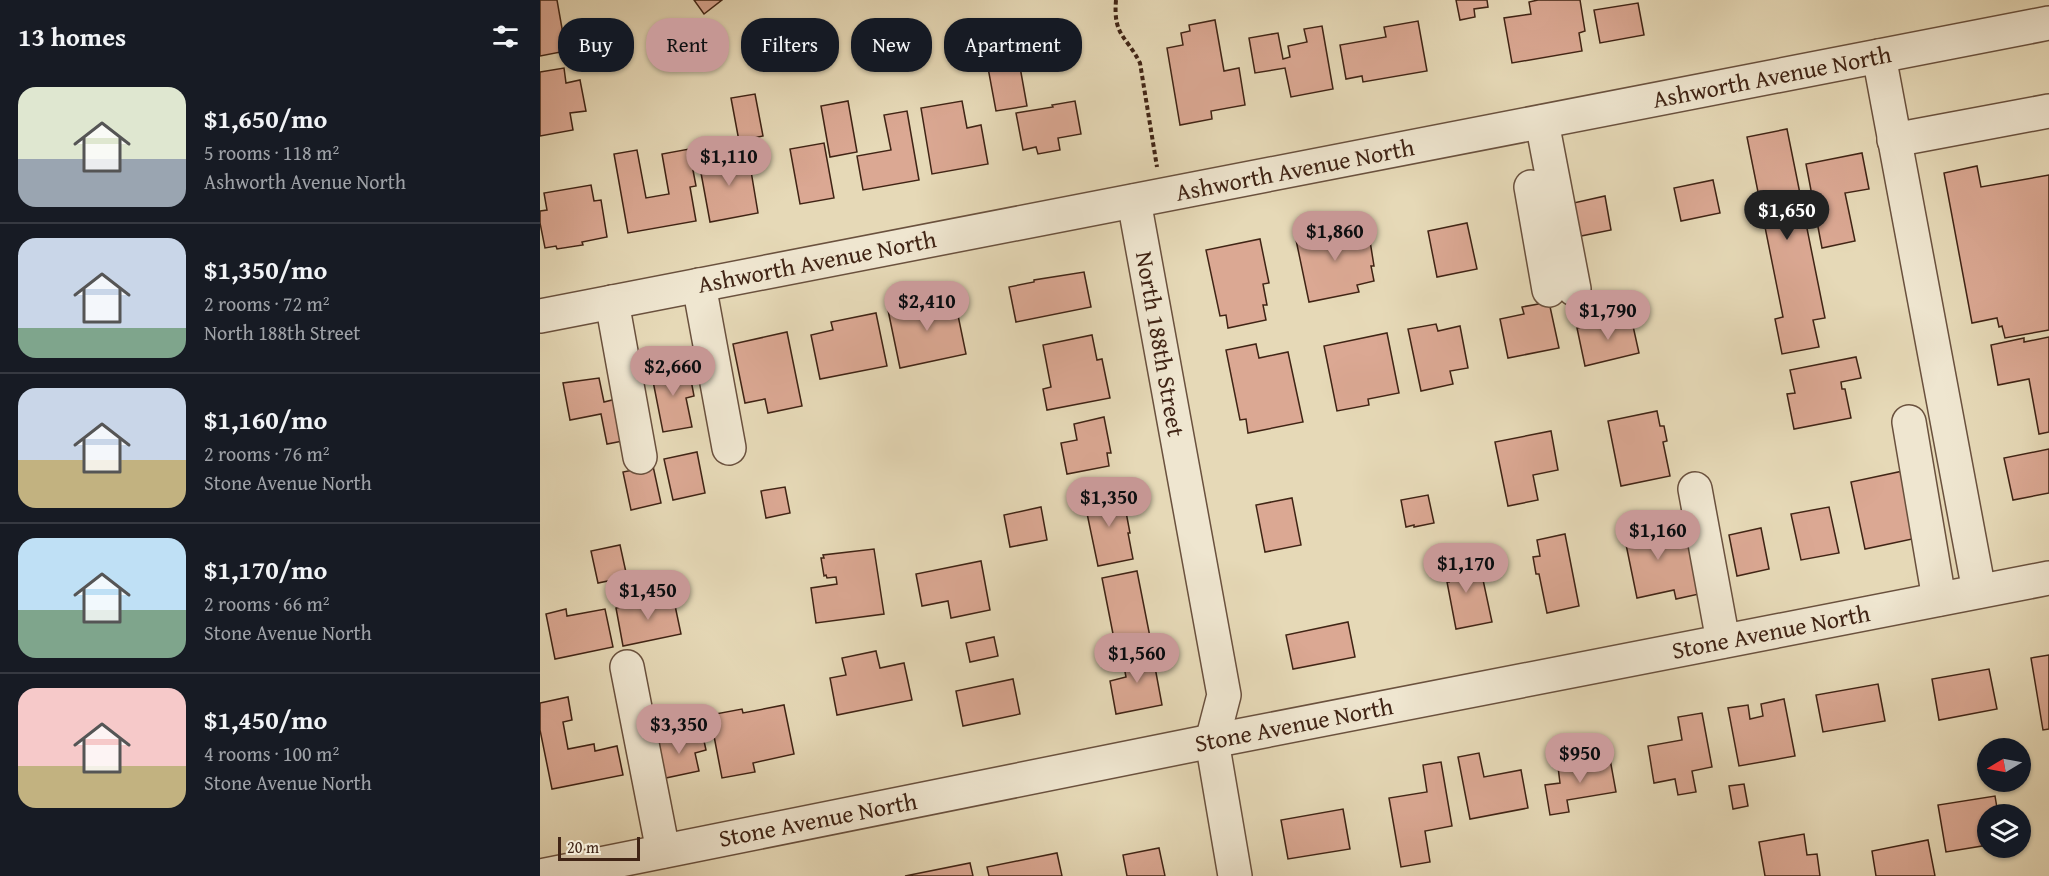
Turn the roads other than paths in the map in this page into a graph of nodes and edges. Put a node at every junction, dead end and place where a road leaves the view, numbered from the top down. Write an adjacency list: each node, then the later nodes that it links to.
1 (2049, 23): 2 (street, Ashworth Avenue North)
2 (1879, 56): 4 (street, Ashworth Avenue North); 5 (street)
3 (2049, 111): 5 (street)
4 (1531, 124): 6 (street, Ashworth Avenue North); 8 (street)
5 (1894, 140): 16 (street)
6 (1147, 198): 7 (street, Ashworth Avenue North); 20 (street, North 188th Street)
7 (699, 285): 9 (street, Ashworth Avenue North); 12 (street)
8 (1562, 290)
9 (612, 302): 10 (street, Ashworth Avenue North); 13 (street)
10 (540, 316)
11 (1909, 422): 17 (street)
12 (729, 448)
13 (640, 457)
14 (1695, 489): 18 (street)
15 (2049, 578): 16 (street, Stone Avenue North)
16 (1979, 591): 17 (street, Stone Avenue North)
17 (1939, 599): 18 (street, Stone Avenue North)
18 (1723, 641): 20 (street, Stone Avenue North)
19 (627, 667): 21 (street)
20 (1212, 741): 21 (street, Stone Avenue North); 23 (street, North 188th Street)
21 (663, 851): 22 (street, Stone Avenue North)
22 (541, 876)
23 (1235, 876)

